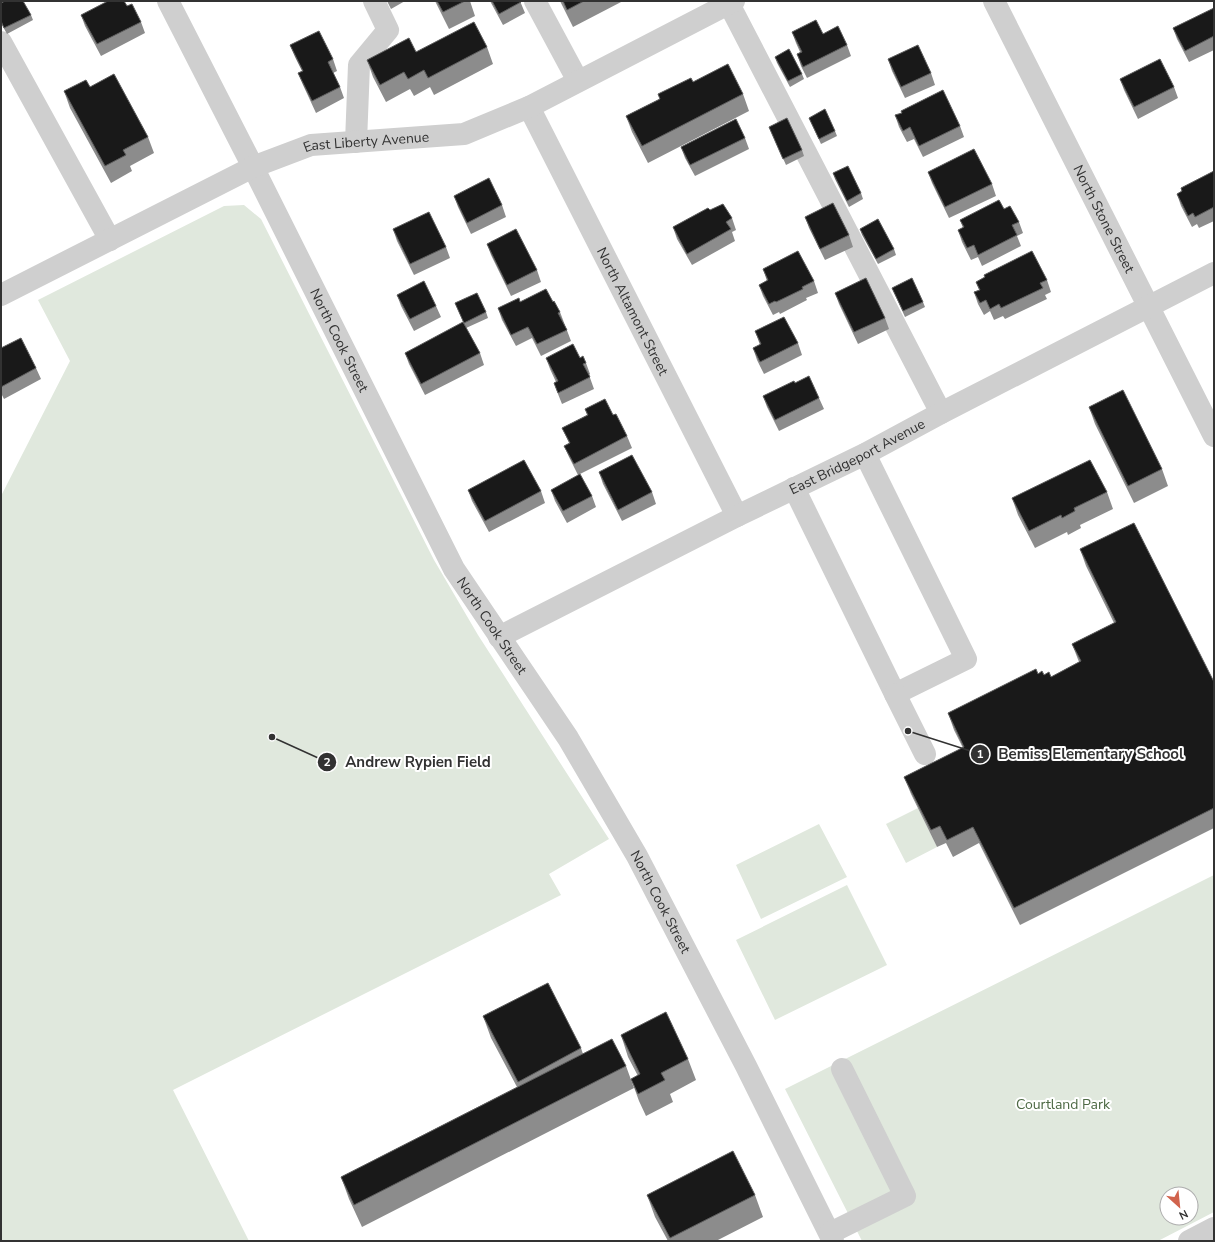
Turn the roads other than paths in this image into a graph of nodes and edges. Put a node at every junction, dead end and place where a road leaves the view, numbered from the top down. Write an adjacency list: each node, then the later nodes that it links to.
1 (168, 1): 10 (street, North Cook Street)
2 (374, 1): 9 (street)
3 (535, 1): 7 (street)
4 (994, 1): 14 (street, North Stone Street)
5 (732, 2): 7 (street, East Liberty Avenue); 15 (street)
6 (1, 42): 11 (street)
7 (578, 81): 8 (street, East Liberty Avenue)
8 (529, 107): 9 (street, East Liberty Avenue); 19 (street, North Altamont Street)
9 (356, 142): 10 (street, East Liberty Avenue)
10 (253, 168): 11 (street, East Liberty Avenue); 20 (street, North Cook Street)
11 (110, 240): 13 (street, East Liberty Avenue)
12 (1214, 273): 14 (street, East Bridgeport Avenue)
13 (1, 294)
14 (1149, 307): 15 (street, East Bridgeport Avenue); 16 (street, North Stone Street)
15 (940, 413): 17 (street, East Bridgeport Avenue)
16 (1214, 436)
17 (865, 454): 18 (street, East Bridgeport Avenue); 21 (street)
18 (794, 488): 19 (street, East Bridgeport Avenue); 21 (street)
19 (736, 516): 20 (street, East Bridgeport Avenue)
20 (499, 637): 25 (street, North Cook Street)
21 (895, 694): 22 (street)
22 (925, 754)
23 (842, 1069): 25 (street)
24 (1214, 1228): 26 (street)
25 (832, 1237)
26 (1190, 1241)

